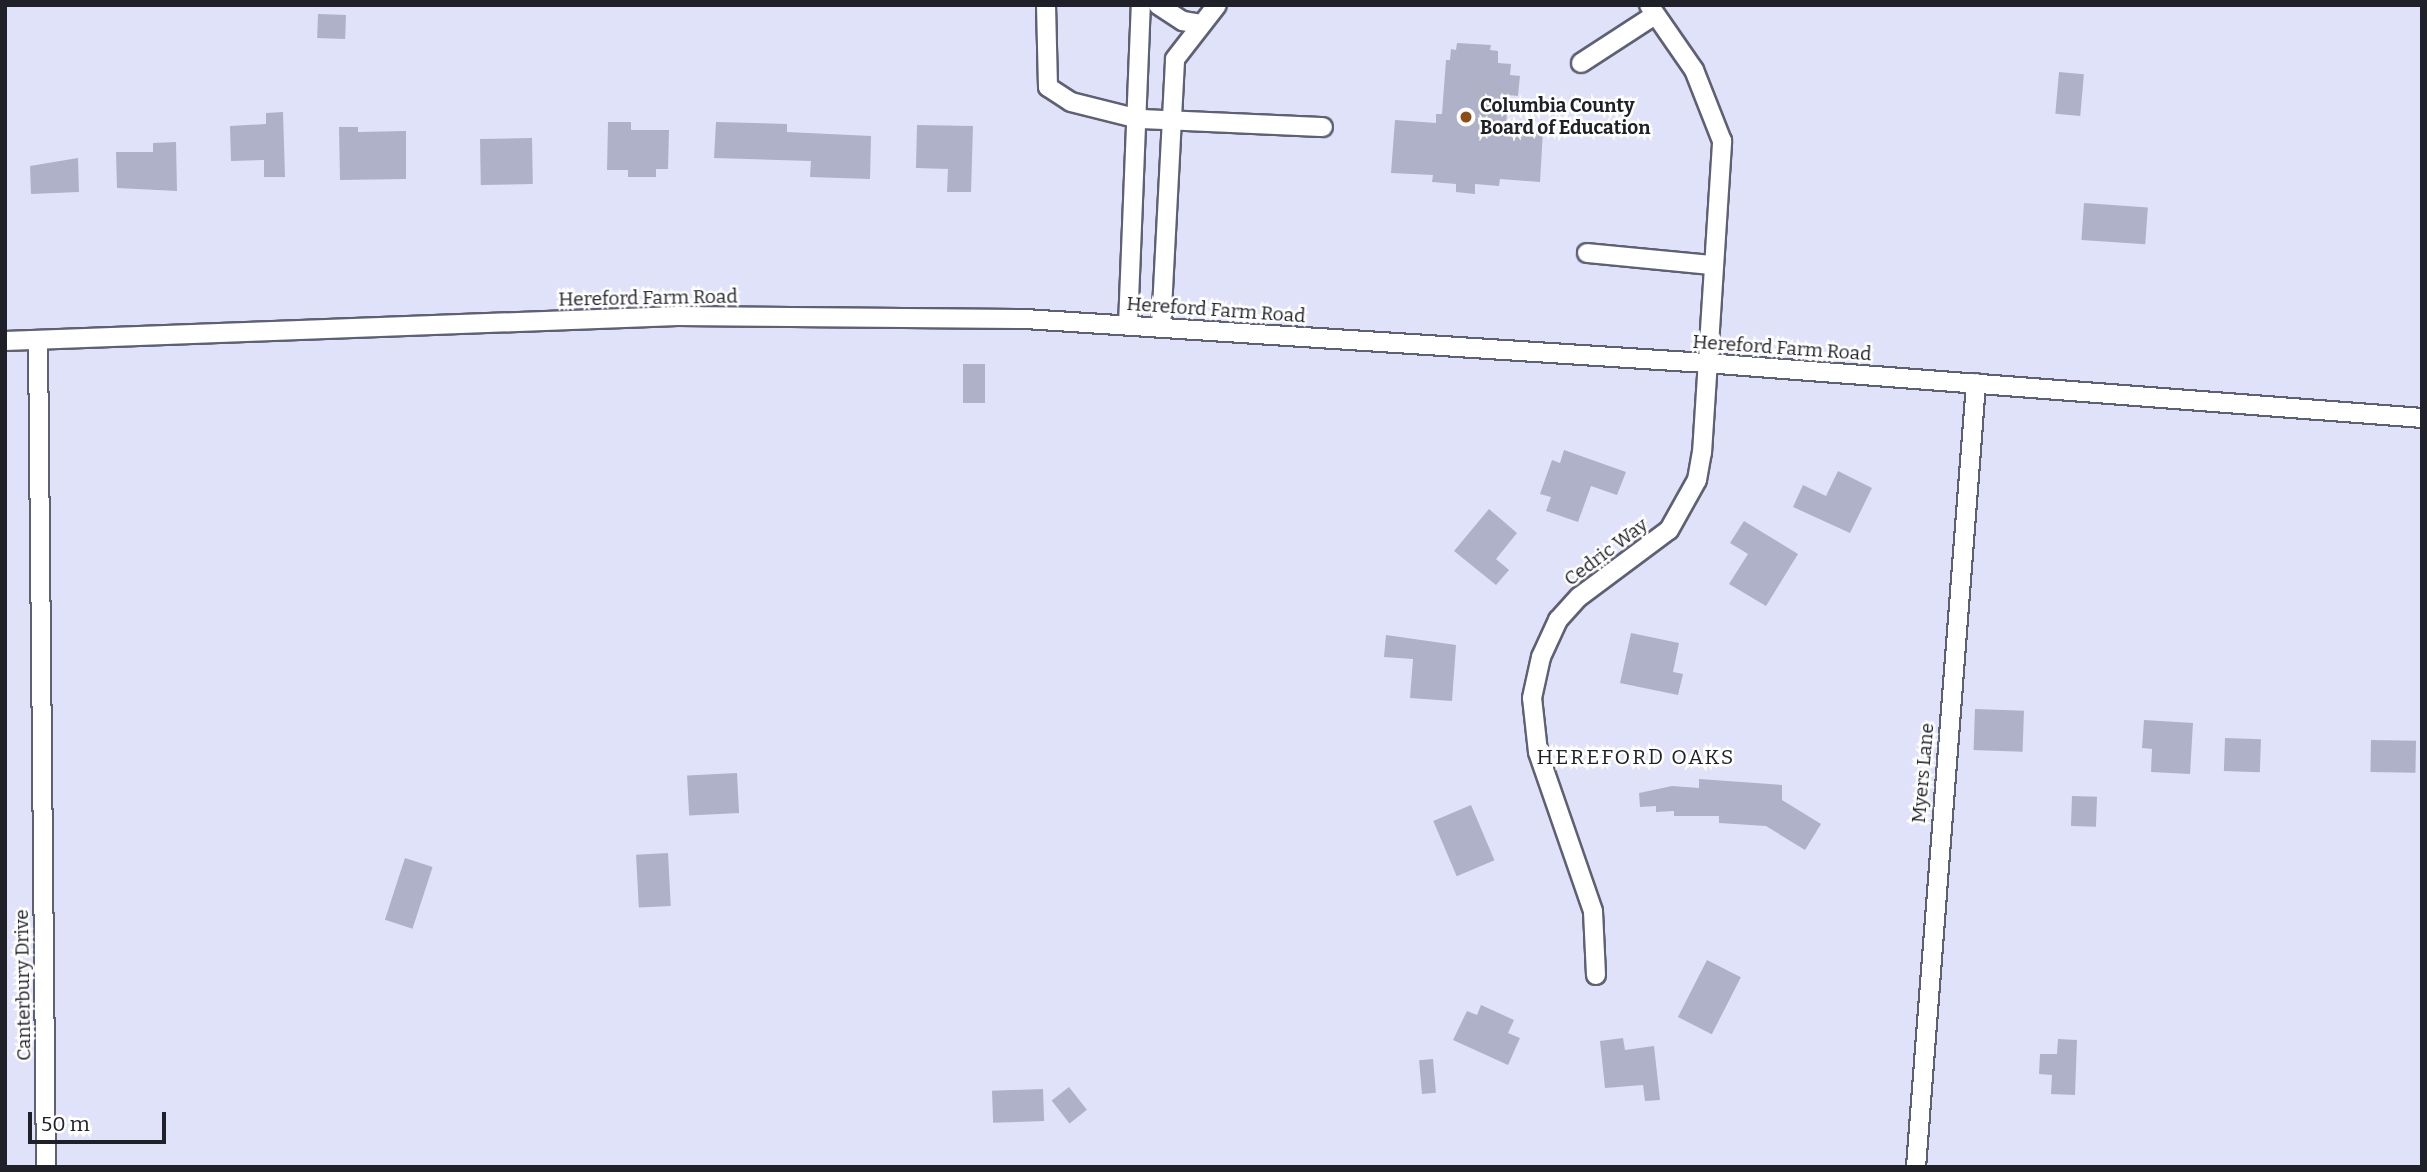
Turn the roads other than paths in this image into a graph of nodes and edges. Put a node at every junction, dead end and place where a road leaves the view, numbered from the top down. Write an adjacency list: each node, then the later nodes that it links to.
1 (1046, 5): 9 (street)
2 (1141, 5): 9 (street)
3 (1158, 5): 6 (street)
4 (1217, 5): 6 (street)
5 (1652, 10): 7 (street); 12 (street, Cedric Way)
6 (1201, 24): 8 (street)
7 (1581, 63)
8 (1173, 118): 9 (street); 10 (street); 14 (street)
9 (1139, 119): 13 (street)
10 (1323, 127)
11 (1587, 253): 12 (street)
12 (1712, 265): 17 (street, Cedric Way)
13 (1128, 325): 14 (street, Hereford Farm Road); 15 (street, Hereford Farm Road)
14 (1161, 328): 17 (street, Hereford Farm Road)
15 (38, 340): 16 (street, Hereford Farm Road); 21 (street, Canterbury Drive)
16 (5, 341)
17 (1706, 363): 18 (street, Hereford Farm Road); 20 (street, Cedric Way)
18 (1976, 383): 19 (street, Hereford Farm Road); 22 (street, Myers Lane)
19 (2422, 418)
20 (1596, 975)
21 (46, 1167)
22 (1916, 1167)

